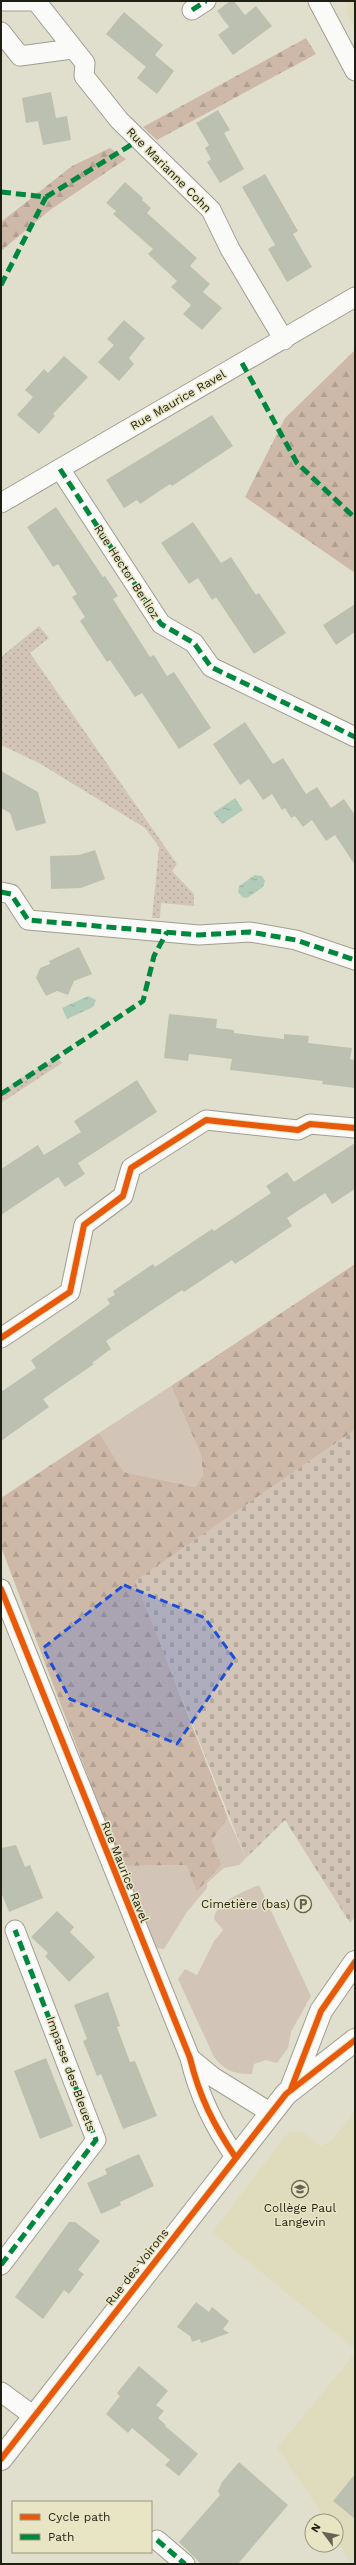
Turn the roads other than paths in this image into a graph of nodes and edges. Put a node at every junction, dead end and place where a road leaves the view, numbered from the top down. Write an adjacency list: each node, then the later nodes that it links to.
1 (1, 1): 4 (street, Rue Marianne Cohn)
2 (318, 1): 5 (street)
3 (1, 32): 4 (street)
4 (72, 49): 7 (street, Rue Marianne Cohn)
5 (355, 71)
6 (355, 297): 7 (street, Rue Maurice Ravel)
7 (284, 340): 8 (street, Rue Maurice Ravel)
8 (60, 469): 9 (street, Rue Maurice Ravel); 10 (street, Rue Hector Berlioz)
9 (1, 503)
10 (355, 737)
11 (1, 892): 12 (street)
12 (355, 960)
13 (355, 1128): 14 (street)
14 (1, 1338)
15 (1, 1589): 19 (street, Rue Maurice Ravel)
16 (15, 1930): 23 (street, Impasse des Bleuets)
17 (355, 1962): 20 (street, Rue des Voirons)
18 (355, 2040): 20 (street, Rue des Voirons)
19 (190, 2058): 21 (street, Rue Maurice Ravel); 22 (street, Rue Maurice Ravel)
20 (291, 2089): 21 (street, Rue des Voirons)
21 (271, 2113): 22 (street, Rue des Voirons)
22 (236, 2158): 25 (street, Rue des Voirons)
23 (1, 2265)
24 (1, 2392): 25 (street)
25 (35, 2416): 26 (street, Rue des Voirons)
26 (4, 2449)
27 (157, 2540): 28 (street)
28 (185, 2564)

